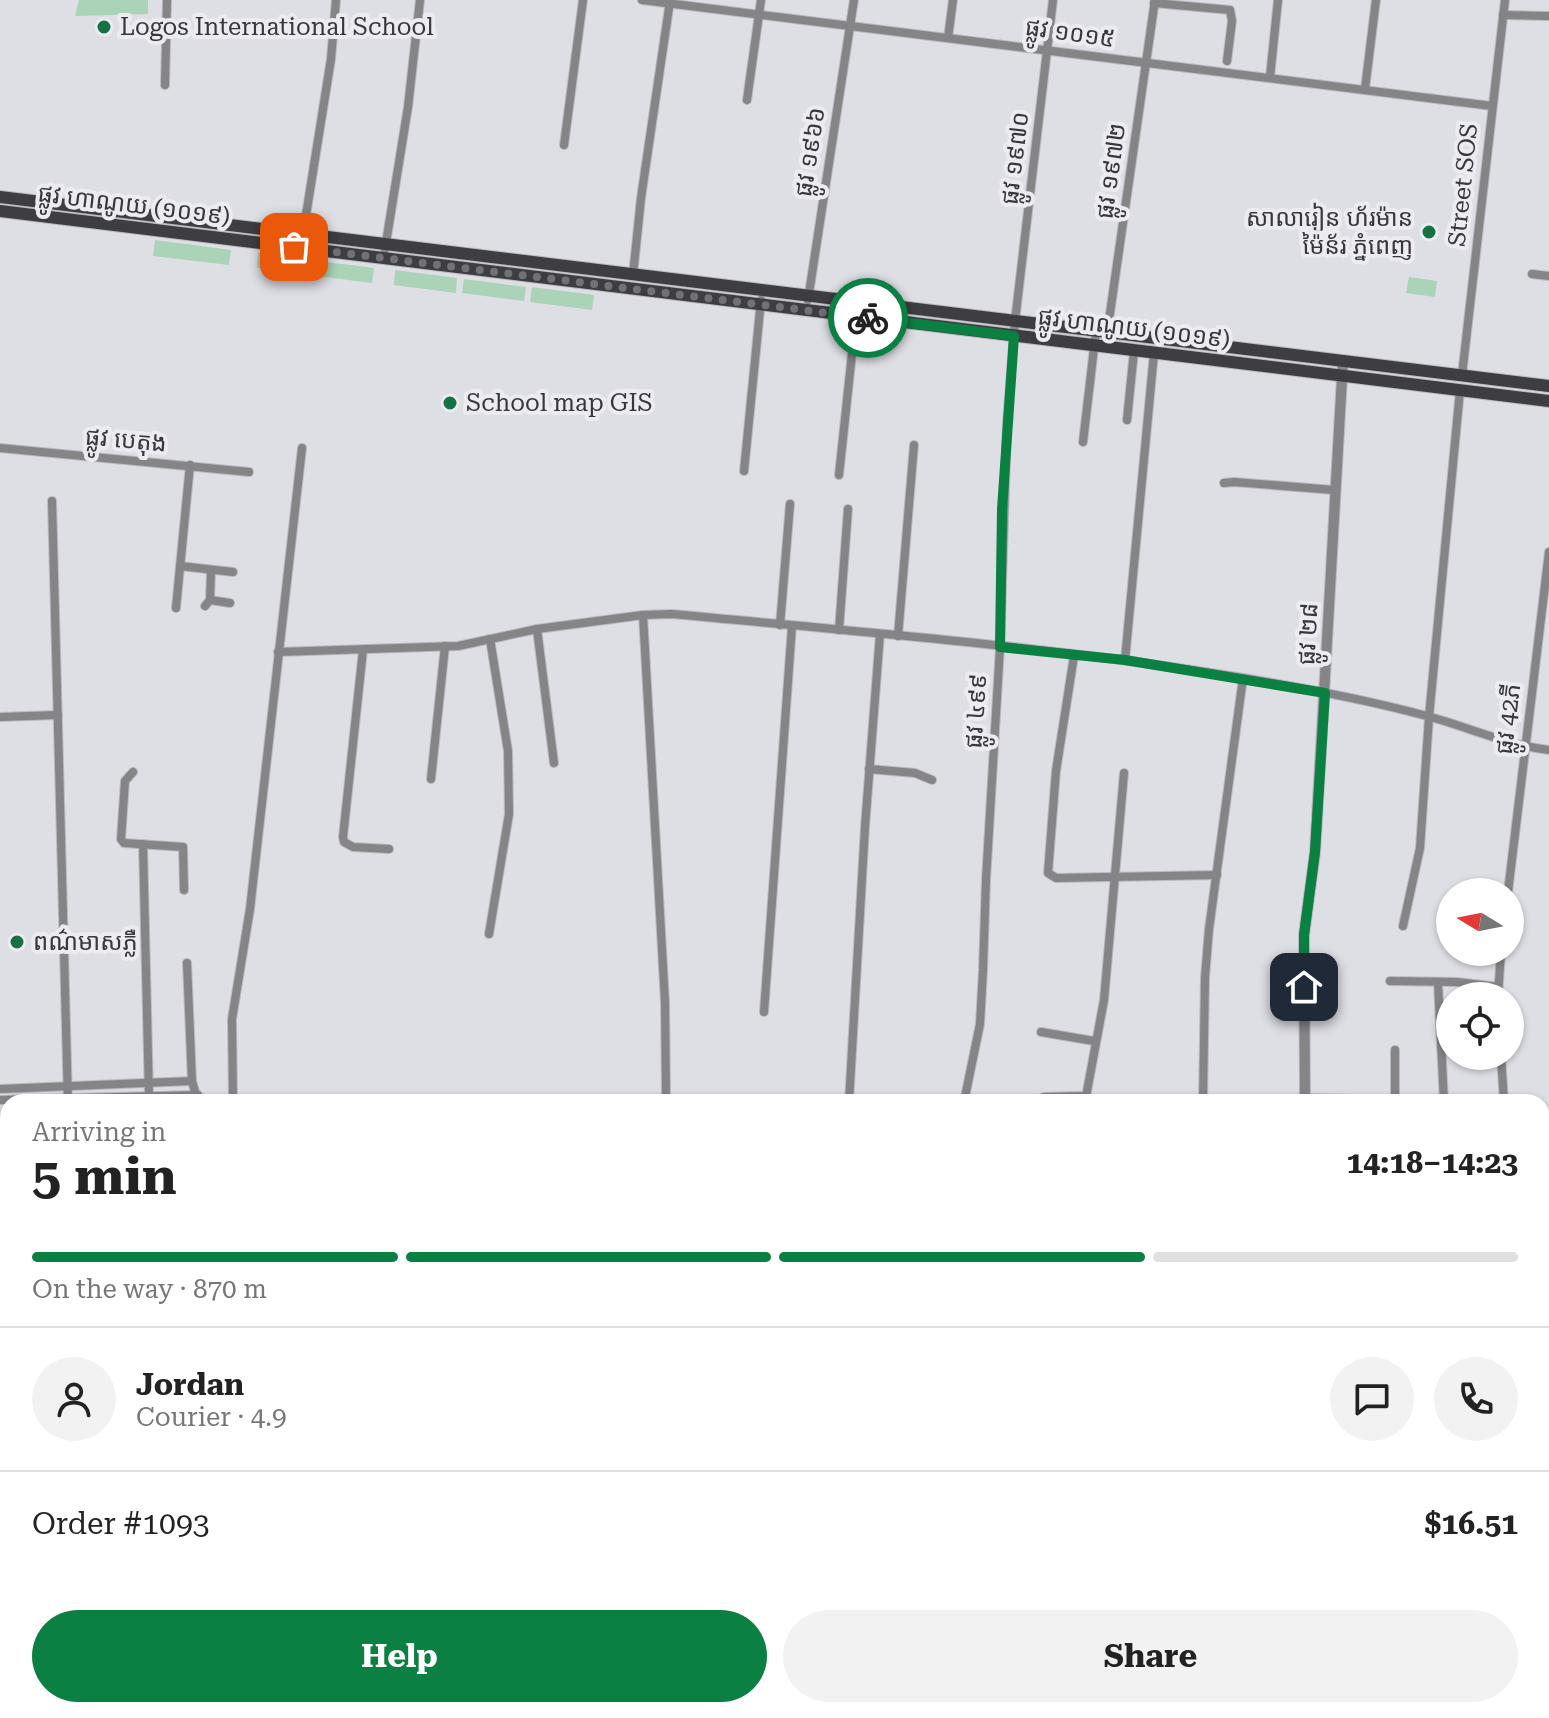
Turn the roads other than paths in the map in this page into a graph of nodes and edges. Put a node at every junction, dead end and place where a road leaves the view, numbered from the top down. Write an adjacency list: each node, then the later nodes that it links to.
1 (167, 0): 24 (street)
2 (336, 0): 31 (street)
3 (420, 0): 32 (street)
4 (583, 0): 28 (street)
5 (642, 0): 13 (street, ផ្លូវ ១០១៥)
6 (761, 0): 15 (street)
7 (854, 0): 18 (street, ផ្លូវ ១៩៦៦)
8 (953, 0): 19 (street)
9 (1053, 0): 20 (street, ផ្លូវ ១៩៧០)
10 (1278, 0): 23 (street)
11 (1376, 0): 25 (street)
12 (1505, 0): 16 (street, Street SOS)
13 (670, 2): 15 (street, ផ្លូវ ១០១៥); 35 (street)
14 (1154, 2): 21 (street); 22 (street, ផ្លូវ ១៩៧២)
15 (759, 15): 18 (street, ផ្លូវ ១០១៥); 26 (street)
16 (1503, 15): 17 (street); 27 (street, Street SOS)
17 (1549, 16)
18 (850, 27): 19 (street, ផ្លូវ ១០១៥); 38 (street, ផ្លូវ ១៩៦៦)
19 (948, 38): 20 (street, ផ្លូវ ១០១៥)
20 (1048, 51): 22 (street, ផ្លូវ ១០១៥); 42 (street, ផ្លូវ ១៩៧០)
21 (1227, 61)
22 (1147, 64): 23 (street, ផ្លូវ ១០១៥); 43 (street, ផ្លូវ ១៩៧២)
23 (1270, 77): 25 (street, ផ្លូវ ១០១៥)
24 (165, 85)
25 (1365, 89): 27 (street, ផ្លូវ ១០១៥)
26 (747, 100)
27 (1492, 106): 50 (street, Street SOS)
28 (564, 145)
29 (0, 197): 31 (main road, ផ្លូវ ហាណូយ (១០១៩))
30 (0, 211): 33 (main road, ផ្លូវ ហាណូយ (១០១៩))
31 (303, 234): 32 (main road, ផ្លូវ ហាណូយ (១០១៩))
32 (385, 244): 33 (street); 35 (main road, ផ្លូវ ហាណូយ (១០១៩))
33 (386, 258): 39 (main road, ផ្លូវ ហាណូយ (១០១៩))
34 (1532, 274): 36 (street)
35 (633, 275): 37 (main road, ផ្លូវ ហាណូយ (១០១៩))
36 (1549, 276)
37 (761, 291): 38 (main road, ផ្លូវ ហាណូយ (១០១៩)); 39 (street)
38 (808, 296): 40 (street, ផ្លូវ ១៩៦៦); 42 (main road, ផ្លូវ ហាណូយ (១០១៩))
39 (760, 305): 40 (main road, ផ្លូវ ហាណូយ (១០១៩)); 60 (street)
40 (807, 310): 41 (main road, ផ្លូវ ហាណូយ (១០១៩))
41 (856, 316): 44 (main road, ផ្លូវ ហាណូយ (១០១៩)); 62 (street)
42 (1015, 321): 43 (main road, ផ្លូវ ហាណូយ (១០១៩)); 44 (street, ផ្លូវ ៤៩៩)
43 (1102, 331): 45 (street, ផ្លូវ ១៩៧២); 48 (main road, ផ្លូវ ហាណូយ (១០១៩))
44 (1014, 336): 45 (main road, ផ្លូវ ហាណូយ (១០១៩)); 83 (street, ផ្លូវ ៤៩៩)
45 (1100, 347): 46 (main road, ផ្លូវ ហាណូយ (១០១៩)); 55 (street, ផ្លូវ ១៩៧២)
46 (1134, 351): 47 (main road, ផ្លូវ ហាណូយ (១០១៩)); 54 (street)
47 (1154, 353): 49 (main road, ផ្លូវ ហាណូយ (១០១៩)); 87 (street)
48 (1343, 360): 49 (street, ផ្លូវ ២៨); 50 (main road, ផ្លូវ ហាណូយ (១០១៩))
49 (1341, 375): 52 (main road, ផ្លូវ ហាណូយ (១០១៩)); 64 (street, ផ្លូវ ២៨)
50 (1462, 375): 51 (main road, ផ្លូវ ហាណូយ (១០១៩))
51 (1549, 386)
52 (1460, 390): 53 (main road, ផ្លូវ ហាណូយ (១០១៩)); 92 (street)
53 (1549, 401)
54 (1127, 420)
55 (1083, 442)
56 (914, 445): 80 (street)
57 (0, 448): 59 (street, ផ្លូវ បេតុង)
58 (302, 448): 85 (street)
59 (190, 465): 61 (street, ផ្លូវ បេតុង); 69 (street)
60 (744, 471)
61 (249, 472)
62 (839, 475)
63 (1224, 483): 64 (street)
64 (1334, 490): 89 (street, ផ្លូវ ២៨)
65 (52, 501): 90 (street)
66 (790, 504): 75 (street)
67 (848, 509): 78 (street)
68 (1549, 552): 93 (street, ផ្លូវ 42ភី)
69 (180, 566): 70 (street); 73 (street)
70 (211, 570): 71 (street); 72 (street)
71 (233, 572)
72 (230, 603)
73 (176, 608)
74 (643, 615): 75 (street); 77 (street); 128 (street)
75 (780, 625): 76 (street)
76 (792, 626): 78 (street); 112 (street)
77 (537, 629): 81 (street); 95 (street)
78 (839, 630): 79 (street)
79 (880, 634): 80 (street); 96 (street)
80 (898, 636): 83 (street)
81 (490, 639): 82 (street); 108 (street)
82 (445, 646): 84 (street); 99 (street)
83 (1000, 647): 86 (street); 130 (street, ផ្លូវ ៤៩៩)
84 (363, 650): 85 (street); 102 (street)
85 (278, 652): 127 (street)
86 (1074, 656): 87 (street); 104 (street)
87 (1125, 660): 88 (street)
88 (1243, 678): 89 (street); 103 (street)
89 (1325, 693): 92 (street); 133 (street, ផ្លូវ ២៨)
90 (58, 715): 91 (street); 121 (street)
91 (0, 717)
92 (1429, 717): 93 (street); 107 (street)
93 (1525, 747): 94 (street); 105 (street, ផ្លូវ 42ភី)
94 (1549, 750)
95 (554, 763)
96 (869, 769): 100 (street); 129 (street)
97 (133, 772): 101 (street)
98 (1124, 773): 104 (street)
99 (431, 779)
100 (932, 780)
101 (143, 844): 106 (street); 119 (street)
102 (389, 849)
103 (1217, 875): 104 (street); 132 (street)
104 (1114, 877): 114 (street)
105 (1510, 878)
106 (184, 890)
107 (1403, 926)
108 (489, 934)
109 (187, 963): 118 (street)
110 (1390, 981): 111 (street)
111 (1436, 983)
112 (764, 1012)
113 (1041, 1032): 114 (street)
114 (1094, 1041): 131 (street)
115 (1395, 1050): 134 (street)
116 (1442, 1070): 135 (street)
117 (1502, 1070): 136 (street)
118 (192, 1081): 119 (street); 126 (street)
119 (148, 1083): 120 (street); 125 (street)
120 (129, 1084): 121 (street); 124 (street)
121 (67, 1086): 122 (street); 123 (street)
122 (0, 1089)
123 (68, 1094)
124 (129, 1094)
125 (149, 1094)
126 (197, 1094)
127 (233, 1094)
128 (666, 1094)
129 (849, 1094)
130 (966, 1094)
131 (1086, 1094)
132 (1203, 1094)
133 (1305, 1094)
134 (1395, 1094)
135 (1444, 1094)
136 (1503, 1094)
137 (912, 1718): 138 (street)
138 (943, 1718)

